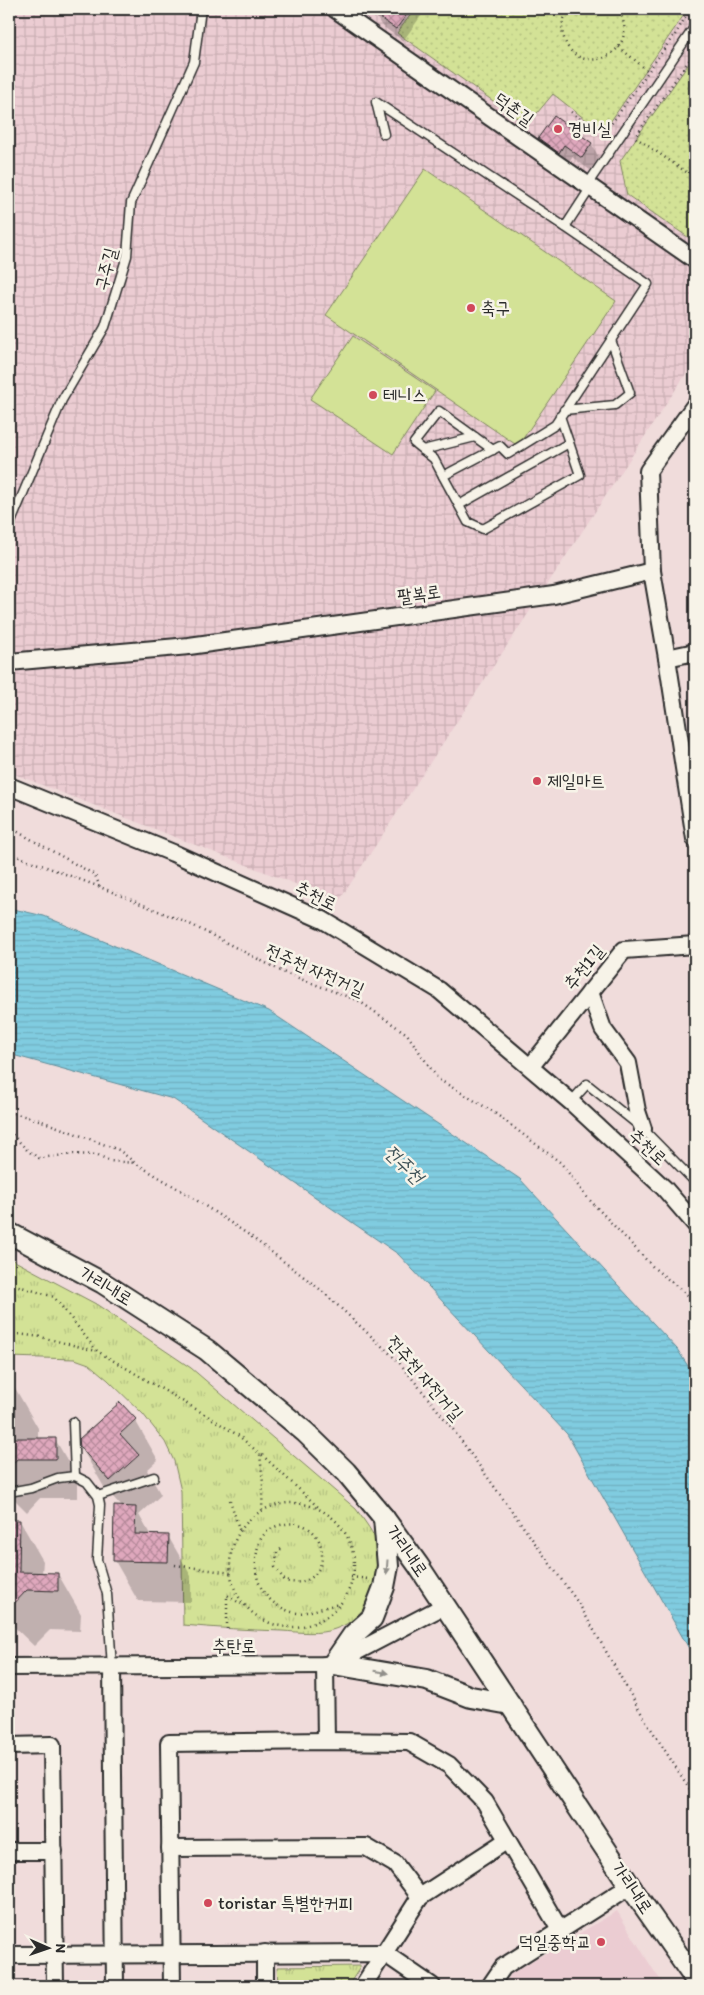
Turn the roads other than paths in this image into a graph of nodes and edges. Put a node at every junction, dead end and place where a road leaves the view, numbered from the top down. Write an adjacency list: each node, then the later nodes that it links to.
1 (201, 9): 17 (lane, 구주길)
2 (335, 9): 5 (street, 덕촌길)
3 (695, 26): 5 (lane)
4 (384, 134): 6 (lane)
5 (589, 186): 6 (lane); 7 (street, 덕촌길)
6 (565, 227): 8 (lane)
7 (695, 260)
8 (611, 340): 10 (lane); 10 (lane)
9 (695, 405): 18 (street)
10 (562, 413): 12 (lane); 14 (lane)
11 (476, 437): 13 (lane); 13 (lane); 14 (lane)
12 (569, 443): 16 (lane); 16 (lane)
13 (423, 450): 15 (lane)
14 (494, 450): 15 (lane)
15 (444, 476): 16 (lane)
16 (459, 505)
17 (9, 527)
18 (652, 571): 20 (street); 21 (street, 팔복로)
19 (695, 652): 20 (street)
20 (667, 658): 23 (street)
21 (9, 662)
22 (9, 786): 26 (street, 추천로)
23 (695, 839)
24 (695, 945): 25 (street, 추천1길)
25 (590, 992): 26 (street, 추천1길); 28 (street, 추천로)
26 (531, 1066): 27 (street, 추천로)
27 (571, 1102): 28 (lane, 추천로); 30 (street, 추천로)
28 (643, 1129): 29 (lane, 추천로)
29 (695, 1182)
30 (695, 1224)
31 (9, 1233): 37 (street, 가리내로)
32 (73, 1422): 33 (lane)
33 (75, 1476): 35 (lane); 36 (lane)
34 (154, 1477): 36 (lane)
35 (9, 1492)
36 (98, 1496): 41 (lane)
37 (384, 1518): 38 (street, 가리내로); 39 (street, one-way to 39)
38 (444, 1606): 39 (street, 추탄로); 42 (street, 가리내로)
39 (329, 1665): 41 (street, 추탄로); 42 (street, one-way to 42); 43 (street)
40 (9, 1667): 41 (street, 추탄로)
41 (112, 1667): 55 (street)
42 (510, 1704): 49 (street, 가리내로)
43 (326, 1741): 45 (street); 46 (street)
44 (9, 1746): 48 (street)
45 (506, 1841): 50 (street); 51 (street)
46 (170, 1848): 50 (street); 52 (street)
47 (9, 1851): 48 (street)
48 (54, 1851): 54 (street)
49 (630, 1886): 51 (street); 58 (street, 가리내로)
50 (420, 1897): 53 (street)
51 (560, 1930): 65 (street)
52 (172, 1953): 55 (street); 56 (street); 61 (street)
53 (384, 1953): 56 (street); 63 (street); 64 (street)
54 (54, 1954): 55 (street); 57 (street); 59 (street)
55 (115, 1954): 60 (street)
56 (265, 1954): 62 (street)
57 (9, 1955)
58 (695, 1979)
59 (55, 1986)
60 (115, 1986)
61 (172, 1986)
62 (265, 1986)
63 (363, 1986)
64 (432, 1986)
65 (490, 1986)

